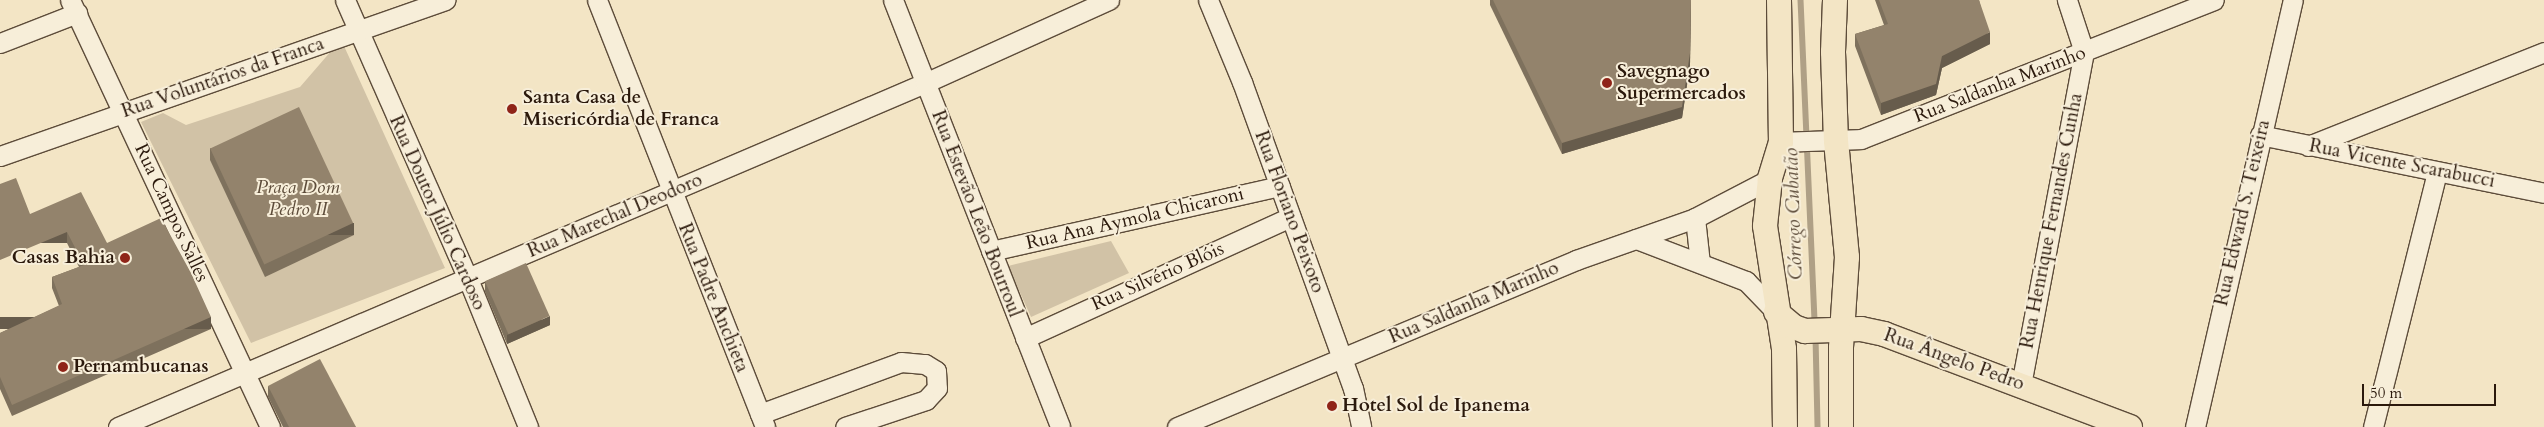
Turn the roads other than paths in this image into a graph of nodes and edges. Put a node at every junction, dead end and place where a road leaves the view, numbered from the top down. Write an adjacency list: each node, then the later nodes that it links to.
1 (344, 0): 13 (street, Rua Doutor Júlio Cardoso)
2 (446, 0): 13 (street, Rua Voluntários da Franca)
3 (596, 0): 27 (street, Rua Padre Anchieta)
4 (893, 0): 17 (street, Rua Estevão Leão Bourroul)
5 (1108, 0): 17 (street, Rua Marechal Deodoro)
6 (1208, 0): 26 (street, Rua Floriano Peixoto)
7 (1779, 0): 20 (main road)
8 (1835, 0): 21 (main road)
9 (2067, 0): 15 (street, Rua Henrique Fernandes Cunha)
10 (2214, 0): 15 (street, Rua Saldanha Marinho)
11 (2293, 0): 19 (street, Rua Edward S. Teixeira)
12 (73, 7): 14 (street); 18 (street, Rua Campos Salles)
13 (357, 31): 18 (street, Rua Voluntários da Franca); 34 (street, Rua Doutor Júlio Cardoso)
14 (0, 43)
15 (2084, 52): 21 (street, Rua Saldanha Marinho); 40 (street, Rua Henrique Fernandes Cunha)
16 (2544, 52): 22 (street)
17 (925, 83): 27 (street, Rua Marechal Deodoro); 32 (street, Rua Estevão Leão Bourroul)
18 (124, 112): 23 (street, Rua Voluntários da Franca); 39 (street, Rua Campos Salles)
19 (2260, 135): 22 (street, Rua Vicente Scarabucci); 52 (street, Rua Edward S. Teixeira)
20 (1787, 141): 21 (street, Rua Saldanha Marinho); 25 (main road)
21 (1829, 141): 36 (main road)
22 (2308, 146): 24 (street, Rua Vicente Scarabucci)
23 (0, 156)
24 (2437, 172): 28 (street, Rua Vicente Scarabucci); 53 (street)
25 (1770, 179): 30 (street, Rua Saldanha Marinho); 35 (main road)
26 (1280, 186): 29 (street, Rua Floriano Peixoto); 32 (street, Rua Ana Aymola Chicaroni)
27 (670, 192): 34 (street, Rua Marechal Deodoro); 41 (street, Rua Padre Anchieta)
28 (2544, 193)
29 (1291, 217): 37 (street, Rua Silvério Blóis); 38 (street, Rua Floriano Peixoto)
30 (1695, 218): 31 (street, Rua Saldanha Marinho); 33 (street)
31 (1636, 239): 33 (street); 38 (street, Rua Saldanha Marinho)
32 (991, 251): 37 (street, Rua Estevão Leão Bourroul)
33 (1700, 263): 35 (street)
34 (468, 279): 39 (street, Rua Marechal Deodoro); 44 (street, Rua Doutor Júlio Cardoso)
35 (1776, 312): 36 (main road, Rua Ângelo Pedro); 49 (main road)
36 (1834, 331): 40 (main road, Rua Ângelo Pedro); 50 (main road)
37 (1025, 338): 46 (street, Rua Estevão Leão Bourroul)
38 (1342, 358): 47 (street, Rua Saldanha Marinho); 48 (street, Rua Floriano Peixoto)
39 (244, 372): 42 (street, Rua Marechal Deodoro); 43 (street, Rua Campos Salles)
40 (2021, 385): 51 (main road, Rua Ângelo Pedro)
41 (763, 421): 45 (street)
42 (118, 427)
43 (270, 427)
44 (528, 427)
45 (845, 427)
46 (1060, 427)
47 (1177, 427)
48 (1360, 427)
49 (1785, 427)
50 (1841, 427)
51 (2130, 427)
52 (2195, 427)
53 (2373, 427)

